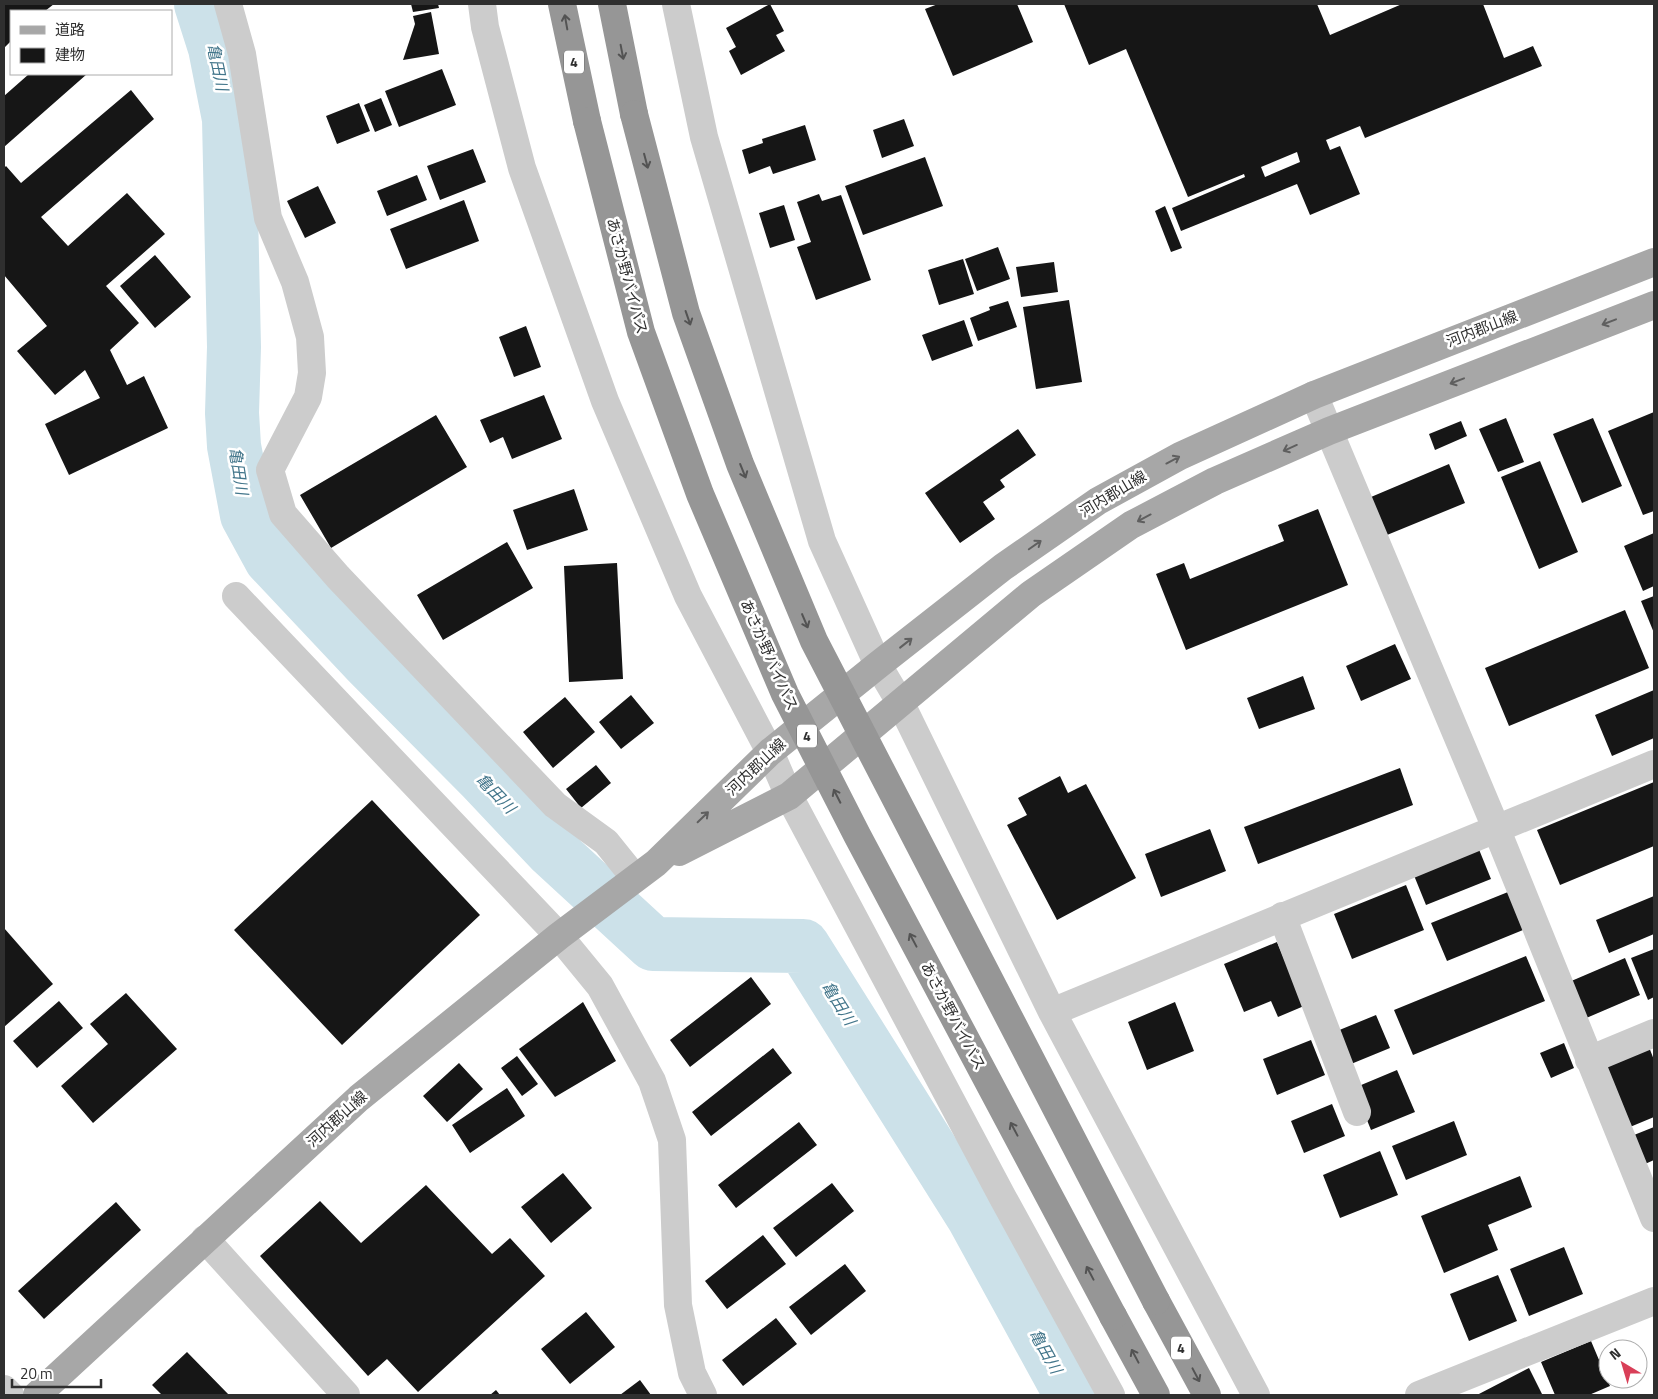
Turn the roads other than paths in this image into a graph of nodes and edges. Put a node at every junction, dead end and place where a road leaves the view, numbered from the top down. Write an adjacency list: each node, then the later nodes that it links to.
1 (228, 4): 17 (street)
2 (482, 4): 13 (street)
3 (562, 4): 33 (highway, あさか野バイパス / 4, one-way to 3, bridge)
4 (612, 4): 34 (highway, 4, one-way to 34, bridge)
5 (676, 4): 11 (street)
6 (1654, 262): 8 (main road, 河内郡山線)
7 (1654, 305): 9 (main road, 河内郡山線, one-way to 9)
8 (1314, 395): 9 (street); 11 (main road, 河内郡山線, one-way to 8)
9 (1329, 431): 12 (main road, 河内郡山線, one-way to 12); 16 (street)
10 (236, 596): 19 (street)
11 (878, 664): 12 (street); 13 (main road, 河内郡山線)
12 (901, 704): 15 (main road, 河内郡山線); 20 (street)
13 (770, 752): 15 (street); 17 (main road, 河内郡山線, one-way to 13)
14 (1654, 764): 16 (street)
15 (790, 796): 17 (main road, 河内郡山線); 32 (street)
16 (1496, 828): 18 (street); 22 (street)
17 (646, 871): 19 (main road, 河内郡山線)
18 (1282, 916): 20 (street); 23 (street)
19 (559, 936): 25 (main road, 河内郡山線); 31 (street)
20 (1052, 1012): 35 (street)
21 (1654, 1033): 22 (street)
22 (1589, 1060): 24 (street)
23 (1357, 1112)
24 (1654, 1218)
25 (205, 1239): 29 (main road, 河内郡山線); 30 (street)
26 (1654, 1301): 36 (street)
27 (4, 1389): 28 (street)
28 (10, 1395)
29 (37, 1395)
30 (346, 1395)
31 (703, 1395)
32 (1111, 1395)
33 (1156, 1395)
34 (1207, 1395)
35 (1256, 1395)
36 (1419, 1395)

